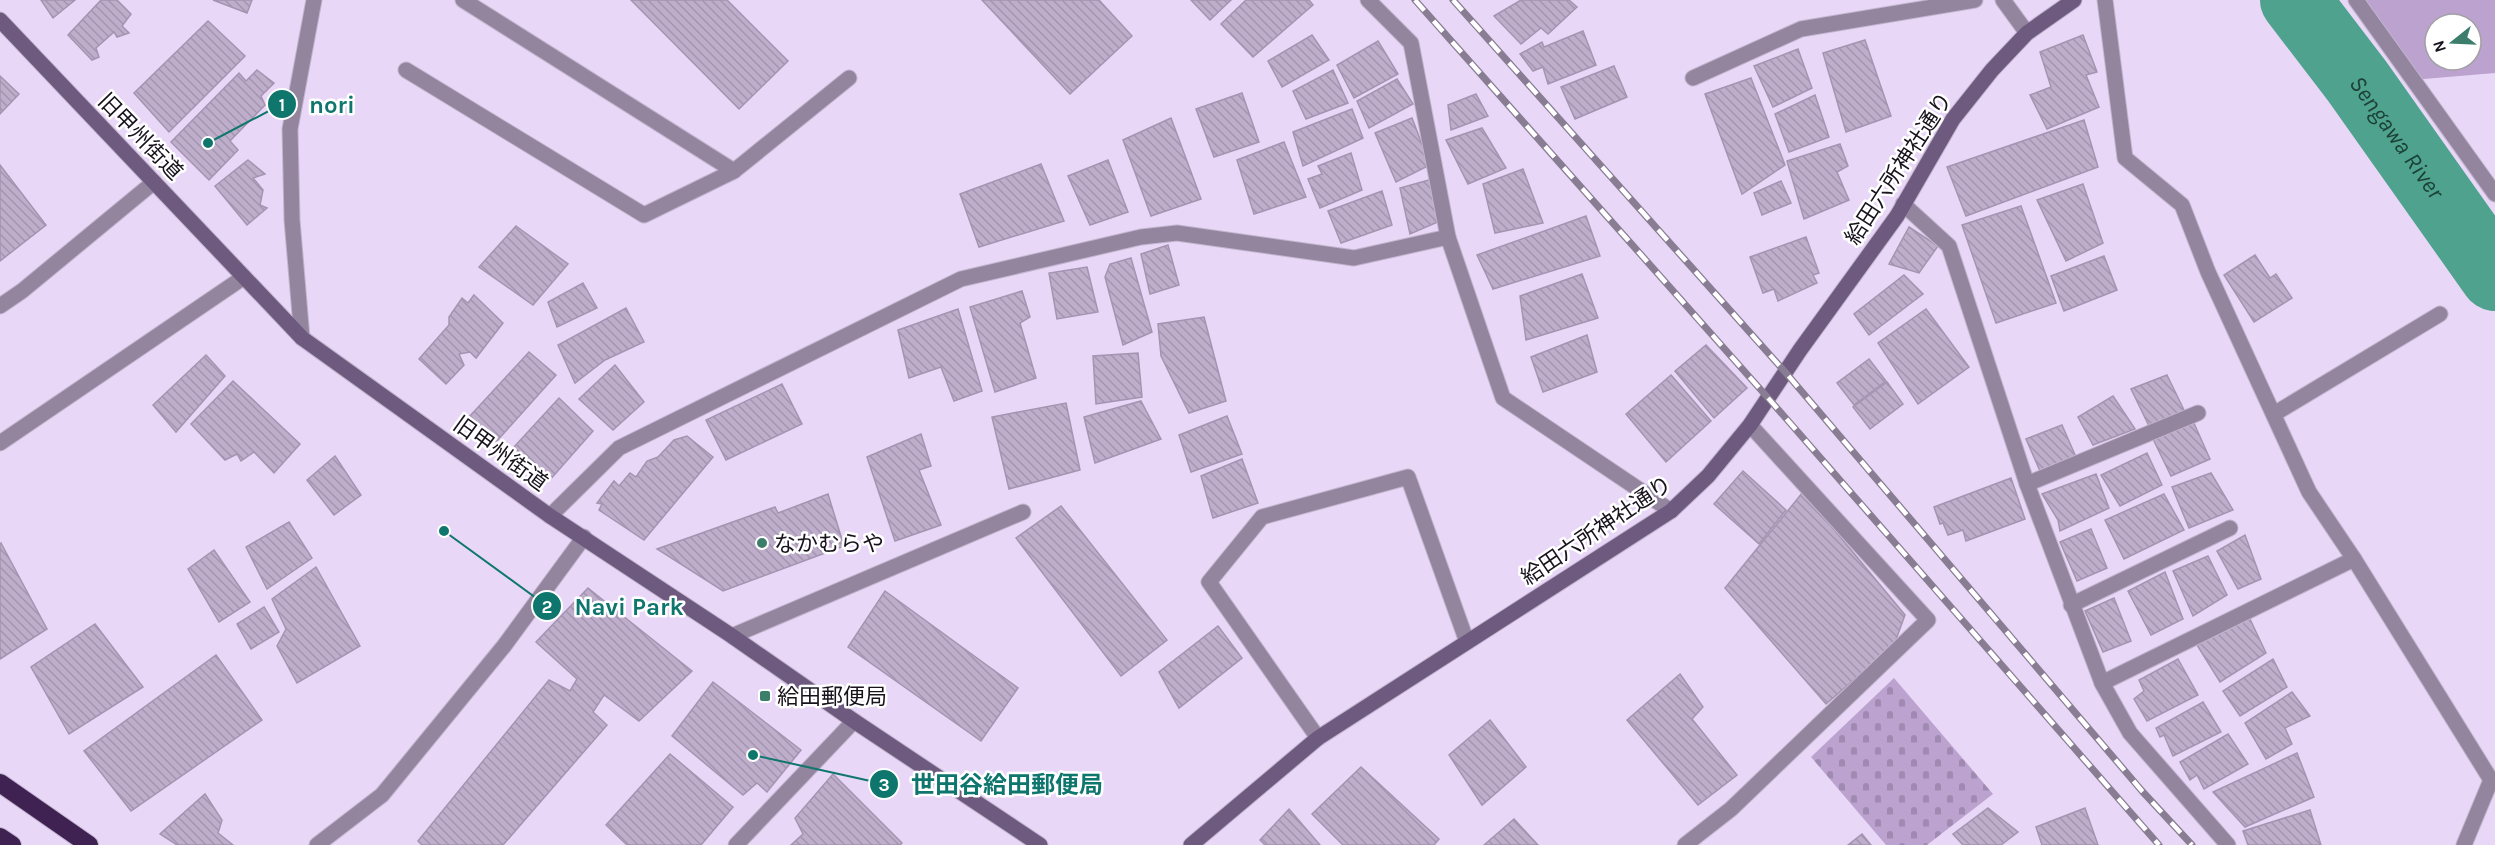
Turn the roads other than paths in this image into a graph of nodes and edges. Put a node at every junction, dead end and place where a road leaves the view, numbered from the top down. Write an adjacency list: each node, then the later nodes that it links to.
1 (314, 0): 22 (street)
2 (463, 0): 14 (street)
3 (1368, 0): 18 (street)
4 (1975, 0): 13 (street)
5 (2003, 0): 10 (street)
6 (2074, 0): 10 (street, 給田六所神社通り)
7 (2105, 0): 24 (street)
8 (2355, 0): 16 (street)
9 (0, 20): 15 (street, 旧甲州街道)
10 (2027, 33): 17 (street, 給田六所神社通り)
11 (406, 70): 14 (street)
12 (849, 78): 14 (street)
13 (1693, 78)
14 (734, 171)
15 (154, 182): 19 (street, 旧甲州街道); 20 (street)
16 (2495, 194)
17 (1903, 204): 25 (street, 給田六所神社通り); 27 (street)
18 (1448, 237): 28 (street); 30 (street)
19 (244, 277): 22 (street, 旧甲州街道); 26 (street)
20 (0, 306)
21 (2440, 314): 24 (street)
22 (302, 339): 30 (street, 旧甲州街道)
23 (2198, 413): 27 (street)
24 (2274, 414): 33 (street)
25 (1750, 425): 28 (street, 給田六所神社通り); 48 (street)
26 (0, 443)
27 (2027, 484): 34 (street)
28 (1671, 511): 36 (street, 給田六所神社通り)
29 (1023, 512): 35 (street)
30 (550, 516): 32 (street, 旧甲州街道)
31 (2230, 528): 34 (street)
32 (584, 537): 35 (street, 旧甲州街道); 44 (street)
33 (2354, 559): 37 (street); 50 (street)
34 (2071, 604): 37 (street)
35 (732, 636): 38 (street, 旧甲州街道)
36 (1467, 642): 39 (street, 給田六所神社通り); 39 (street)
37 (2102, 683): 49 (street)
38 (854, 721): 45 (street); 46 (street, 旧甲州街道)
39 (1318, 738): 47 (street, 給田六所神社通り)
40 (0, 783): 43 (highway)
41 (0, 837): 42 (highway)
42 (12, 845)
43 (89, 845)
44 (317, 845)
45 (736, 845)
46 (1040, 845)
47 (1191, 845)
48 (1685, 845)
49 (2228, 845)
50 (2464, 845)

